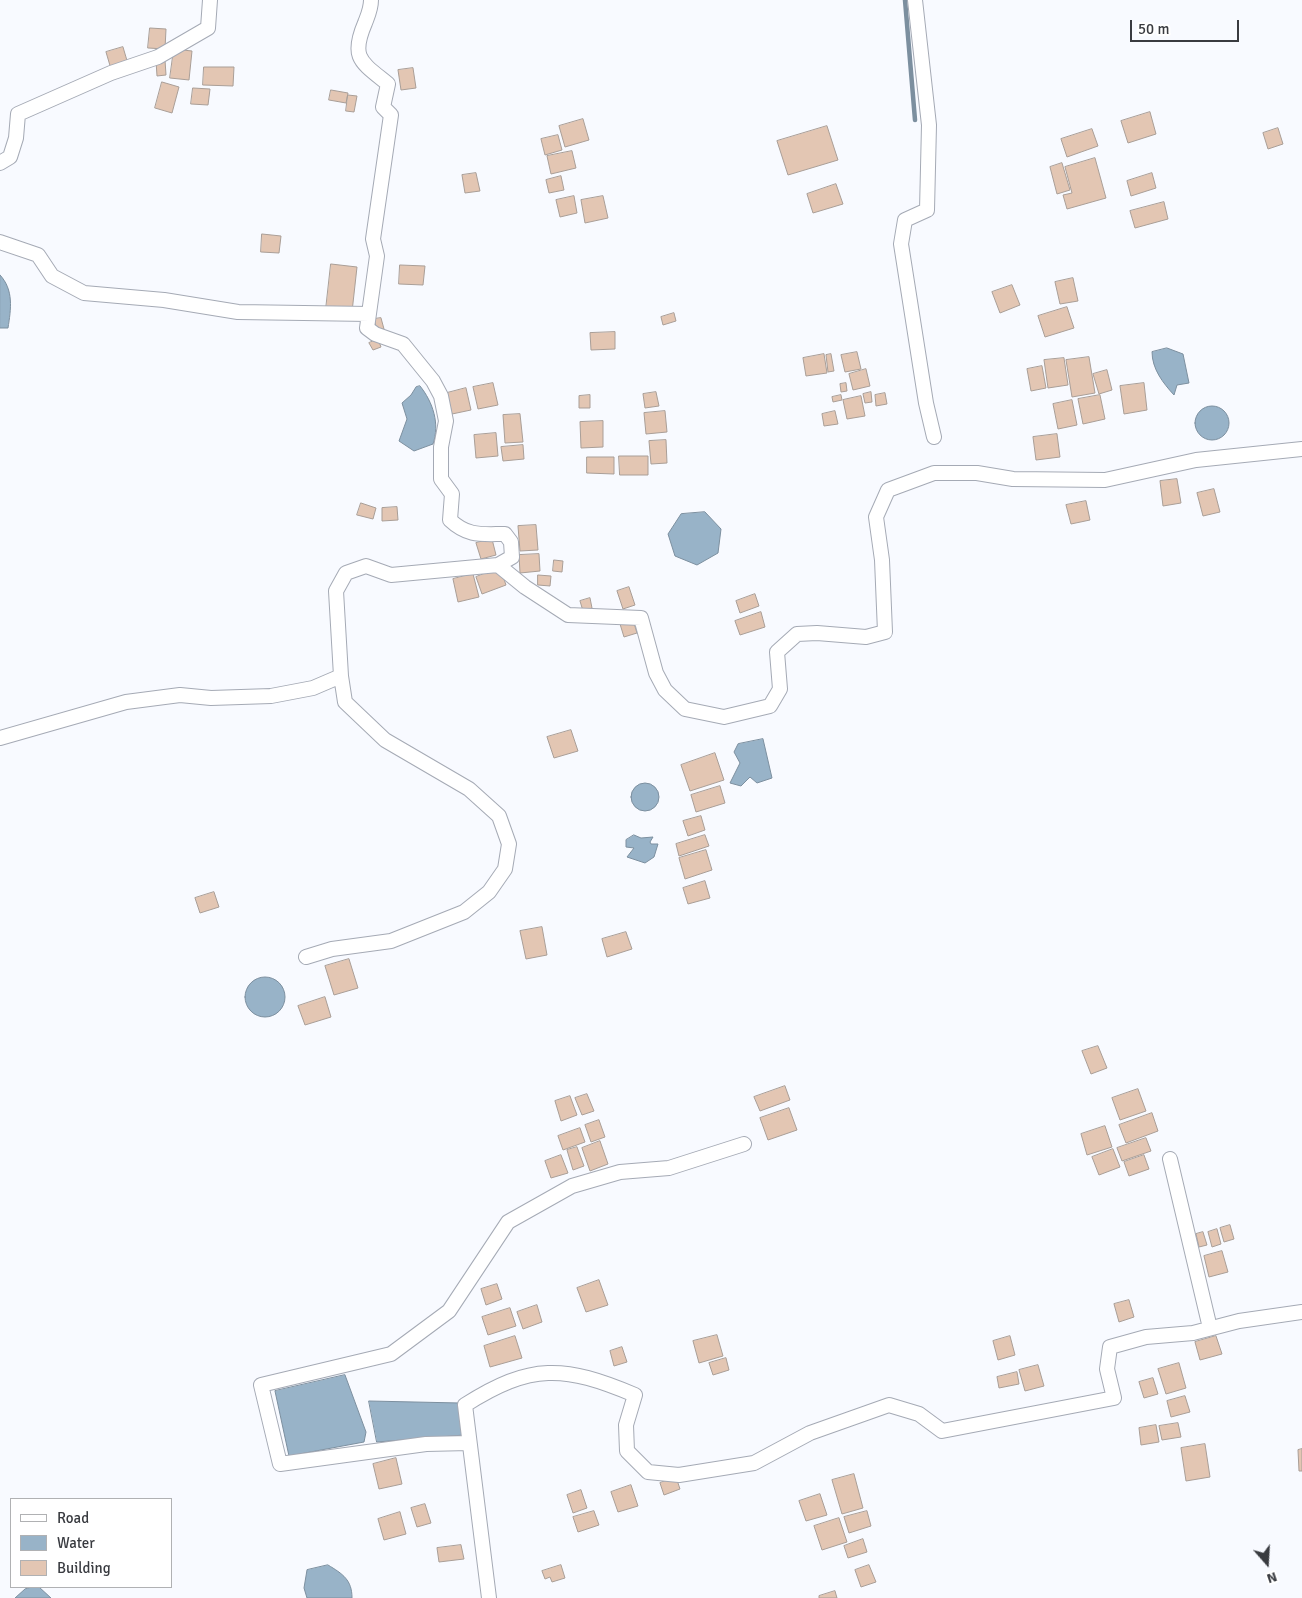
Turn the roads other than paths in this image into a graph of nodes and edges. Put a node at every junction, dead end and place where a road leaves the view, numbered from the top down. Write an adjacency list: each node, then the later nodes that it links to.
1 (210, 0): 4 (street)
2 (371, 0): 6 (street)
3 (915, 0): 7 (street)
4 (0, 163)
5 (0, 242): 6 (street)
6 (369, 314): 9 (street)
7 (934, 437)
8 (1302, 449): 9 (street)
9 (498, 565): 10 (street)
10 (341, 676): 11 (street); 12 (street)
11 (0, 738)
12 (306, 957)
13 (744, 1144): 17 (street)
14 (1170, 1159): 16 (street)
15 (1302, 1312): 16 (street)
16 (1210, 1328): 17 (street)
17 (469, 1443): 18 (street)
18 (489, 1598)

